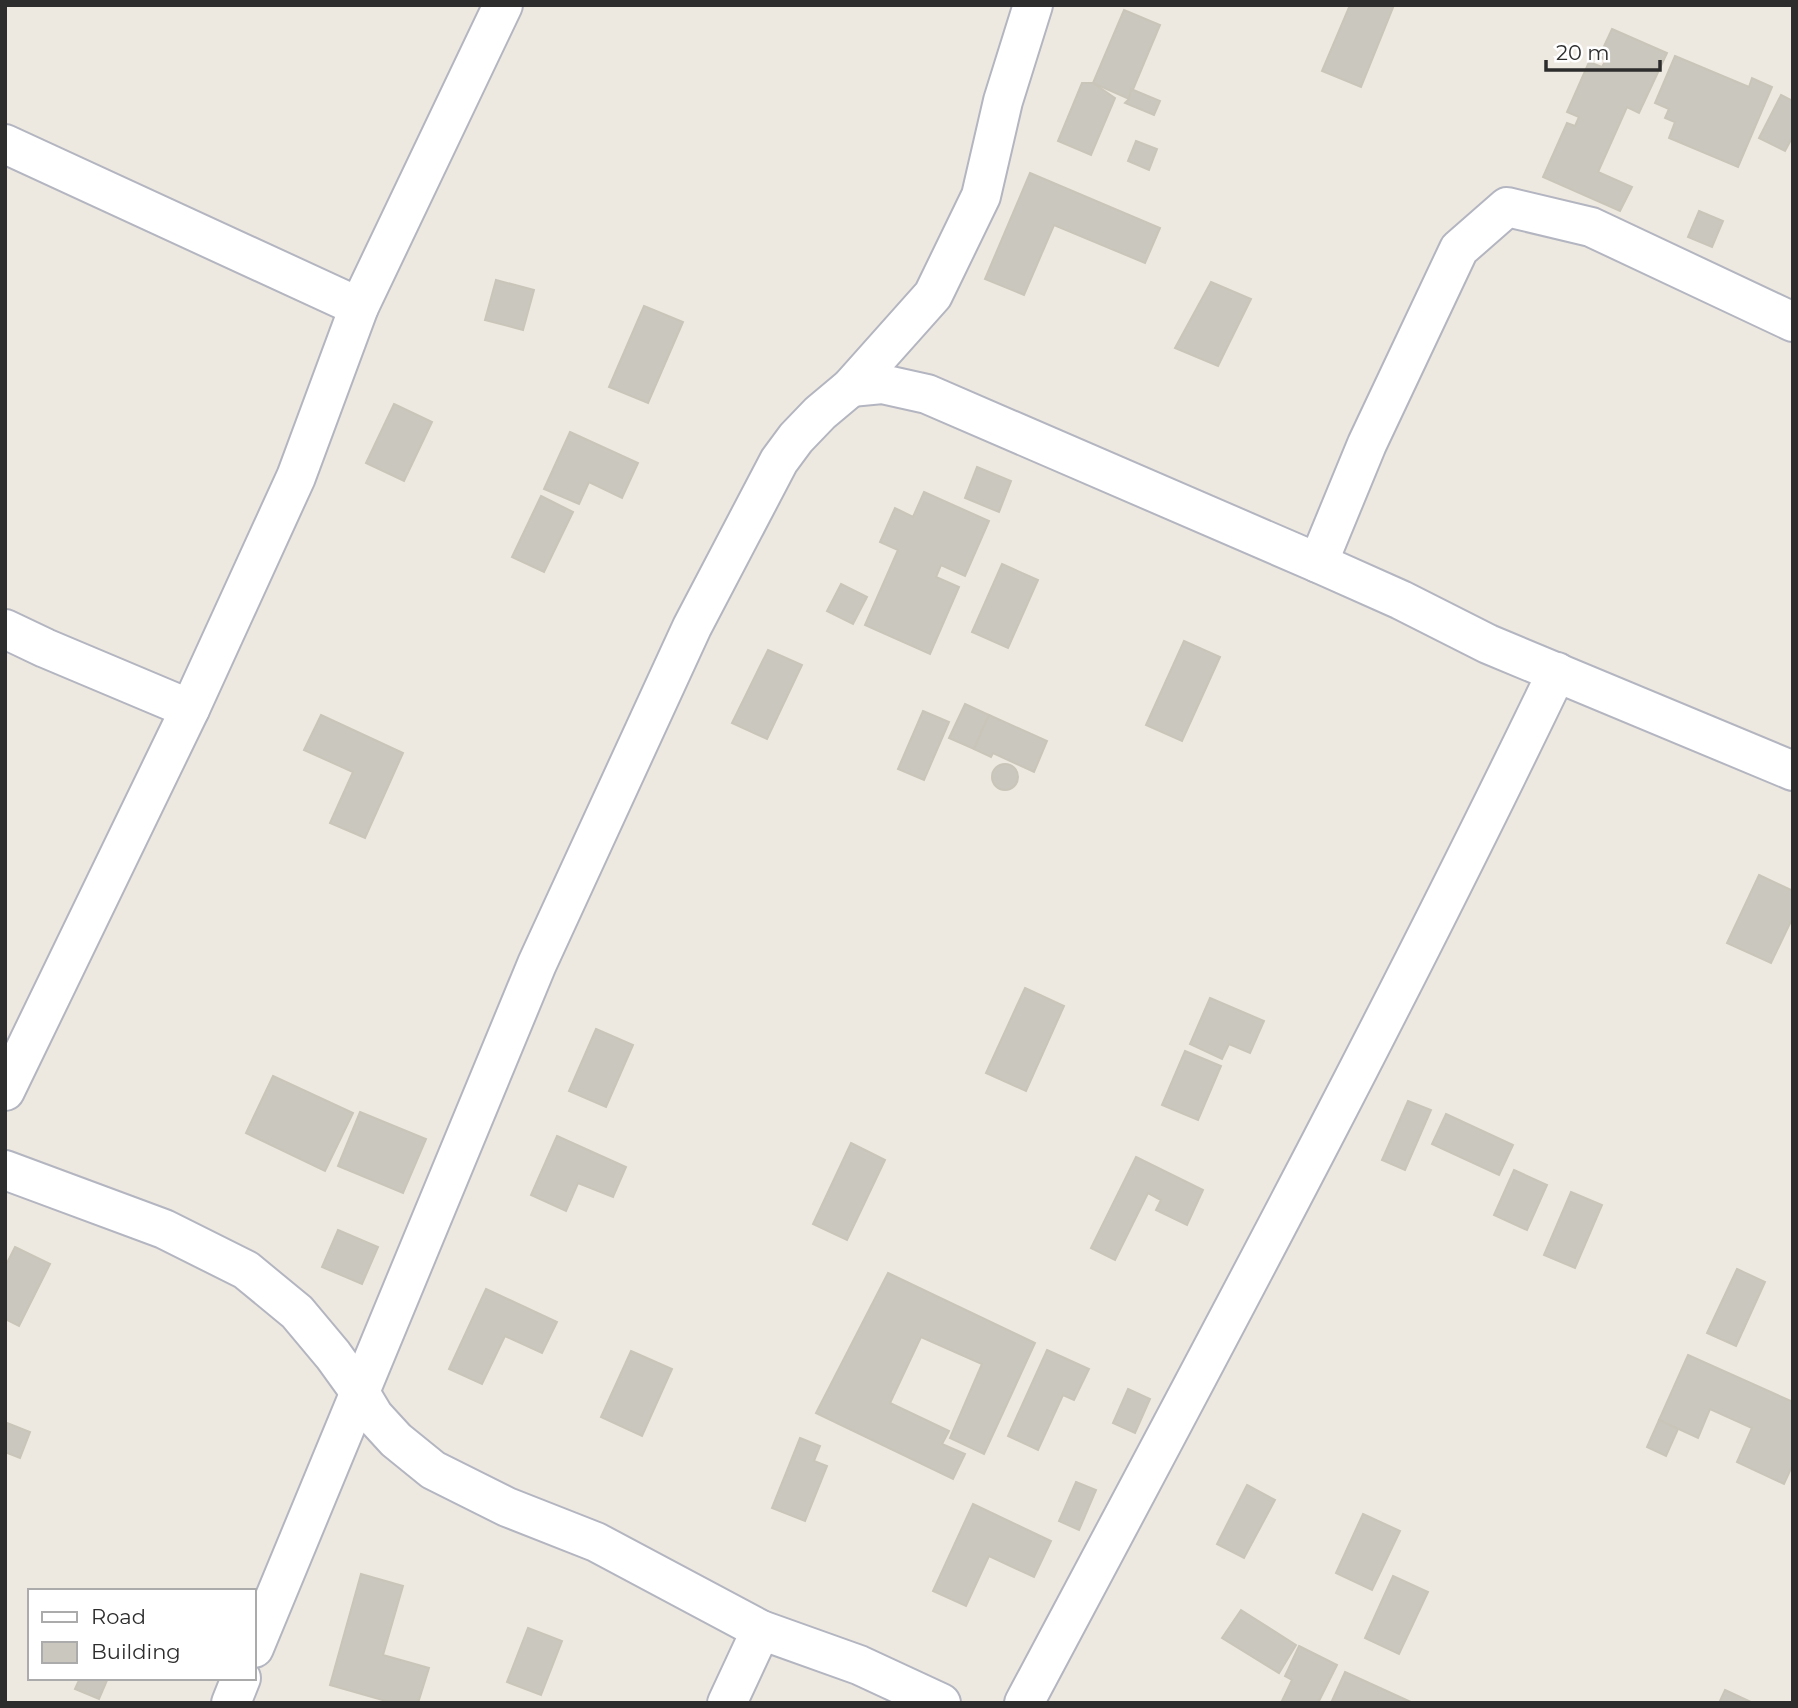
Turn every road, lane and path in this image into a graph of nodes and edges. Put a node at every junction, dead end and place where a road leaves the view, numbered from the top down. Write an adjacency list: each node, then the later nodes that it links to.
1 (503, 5): 4 (street)
2 (1033, 5): 6 (street)
3 (5, 144): 4 (street)
4 (359, 307): 10 (street)
5 (1793, 322): 7 (street)
6 (851, 387): 7 (street); 14 (street)
7 (1318, 563): 9 (street)
8 (5, 628): 10 (street)
9 (1557, 672): 11 (street); 21 (street)
10 (190, 709): 12 (street)
11 (1793, 771)
12 (5, 1091)
13 (5, 1170): 14 (street)
14 (359, 1391): 15 (street); 16 (street)
15 (761, 1630): 19 (street); 20 (street)
16 (256, 1642)
17 (240, 1680): 18 (street)
18 (231, 1703)
19 (727, 1703)
20 (941, 1703)
21 (1024, 1703)

